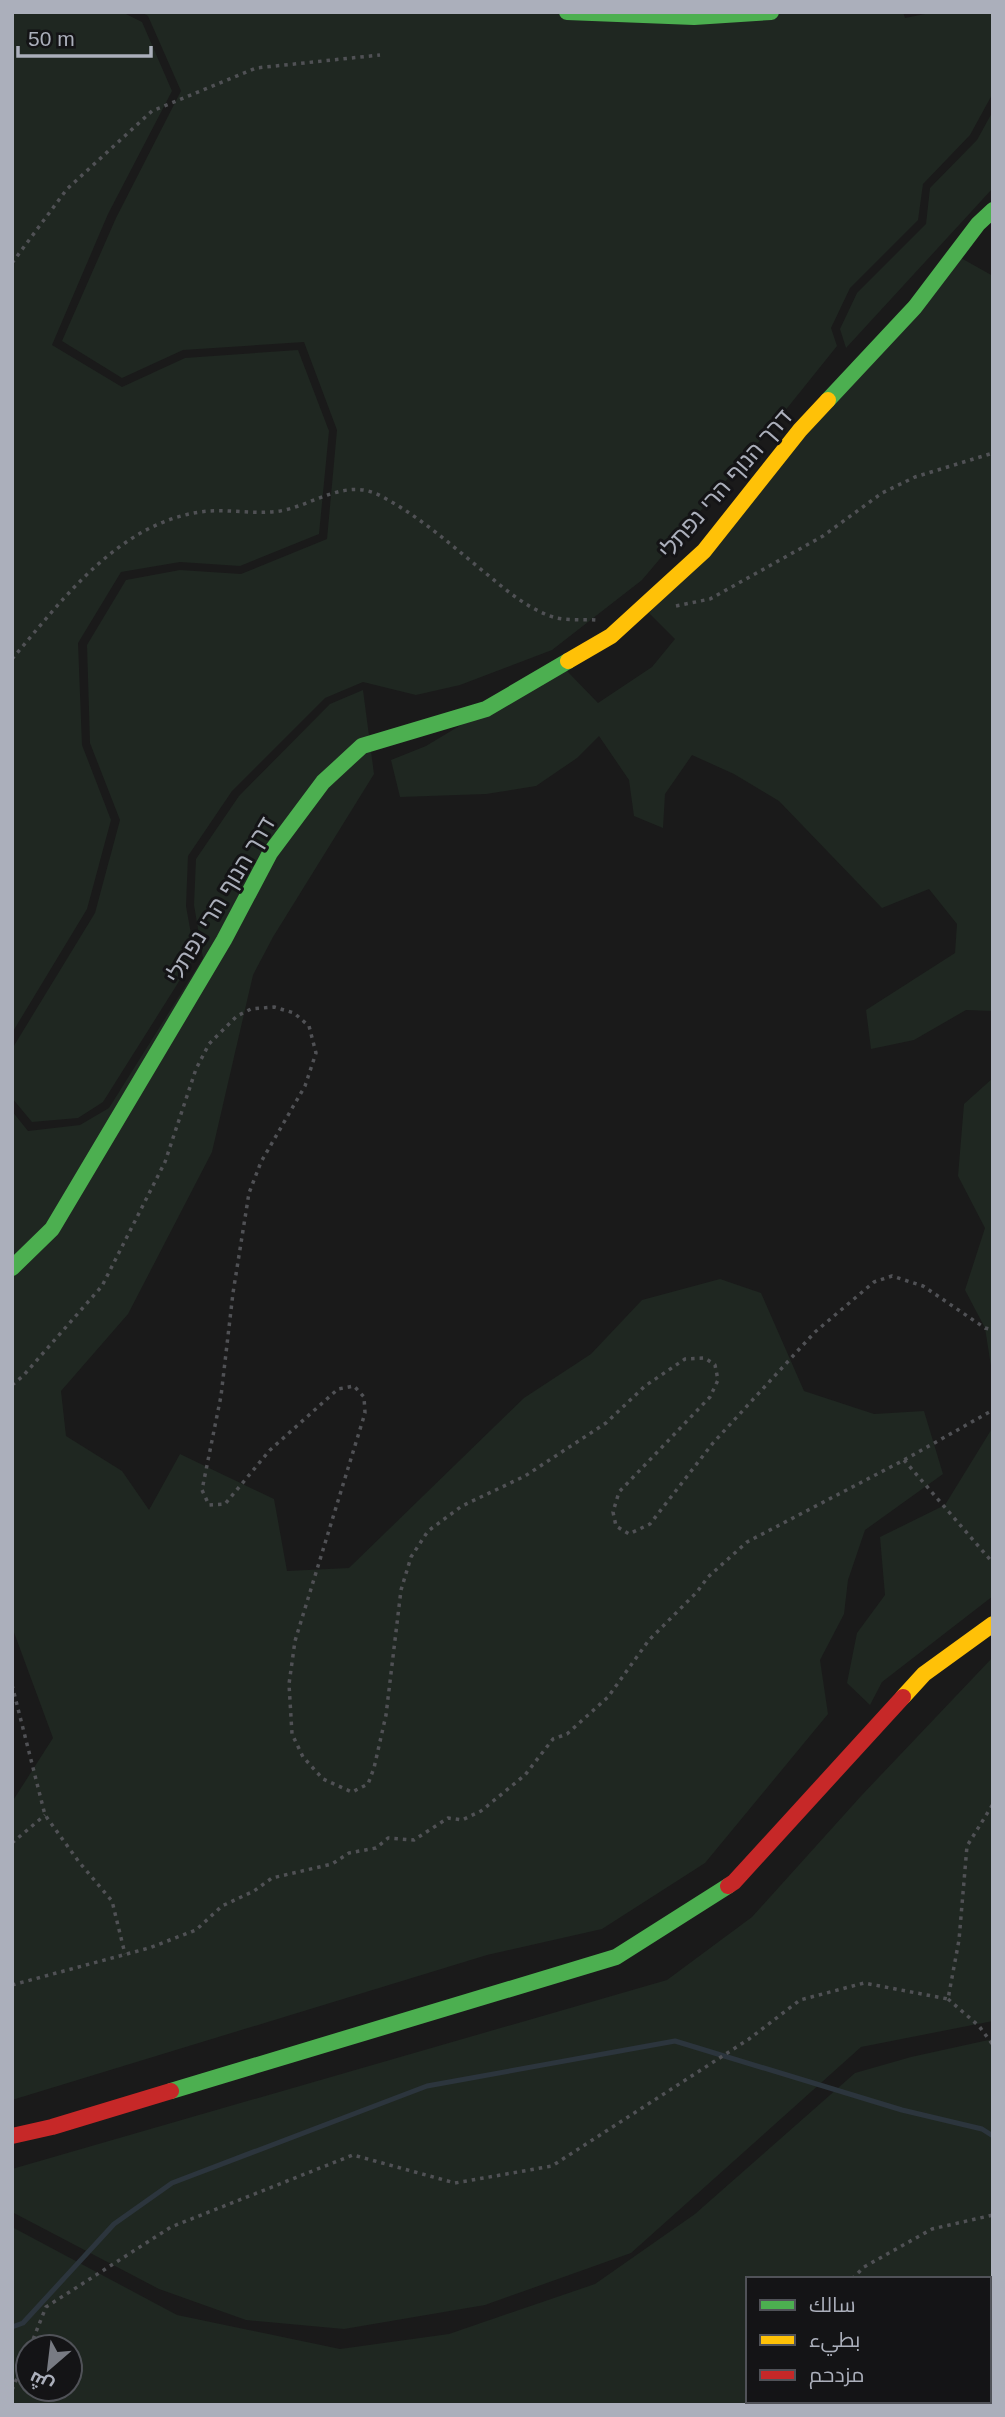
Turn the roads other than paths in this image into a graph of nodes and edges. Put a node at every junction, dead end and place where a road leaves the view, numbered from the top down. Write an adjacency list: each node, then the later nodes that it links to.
1 (567, 12): 2 (street)
2 (771, 12)
3 (993, 210): 4 (street, דרך הנוף הרי נפתלי)
4 (12, 1268)
5 (993, 1624): 6 (street)
6 (12, 2136)

